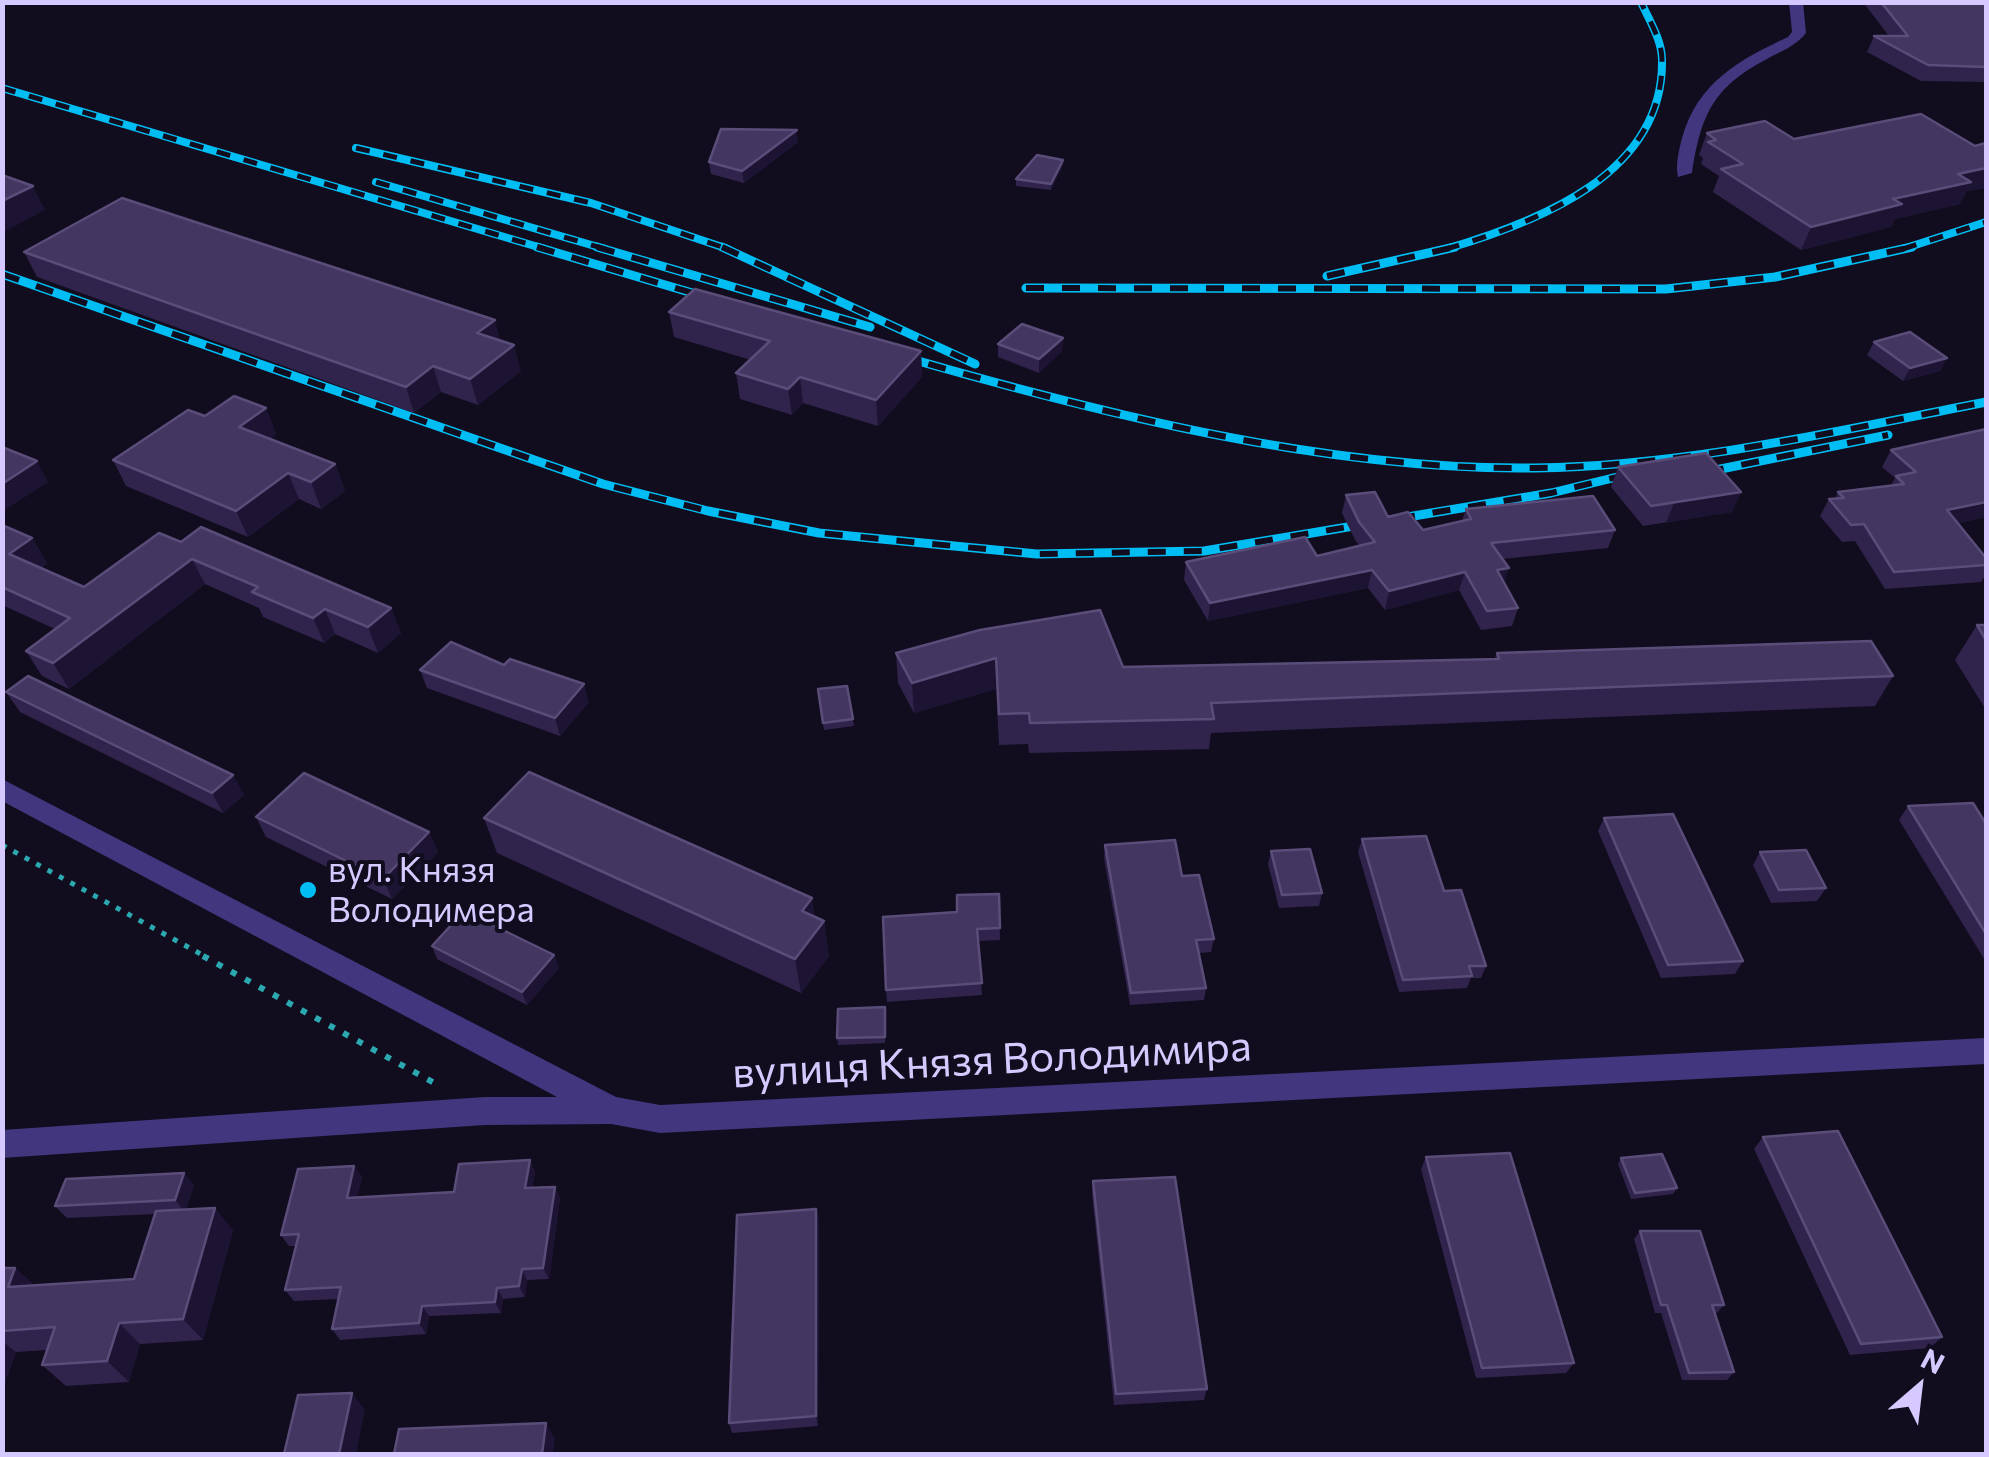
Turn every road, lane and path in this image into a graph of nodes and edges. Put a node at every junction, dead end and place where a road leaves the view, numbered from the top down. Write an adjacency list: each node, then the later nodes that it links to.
1 (1796, 2): 2 (street)
2 (1684, 173)
3 (2, 790): 7 (street)
4 (2, 845): 6 (path)
5 (1986, 1051): 7 (street, вулиця Князя Володимира)
6 (485, 1110): 7 (street, вулиця Князя Володимира); 8 (street, вулиця Князя Володимира)
7 (611, 1110)
8 (2, 1144)

